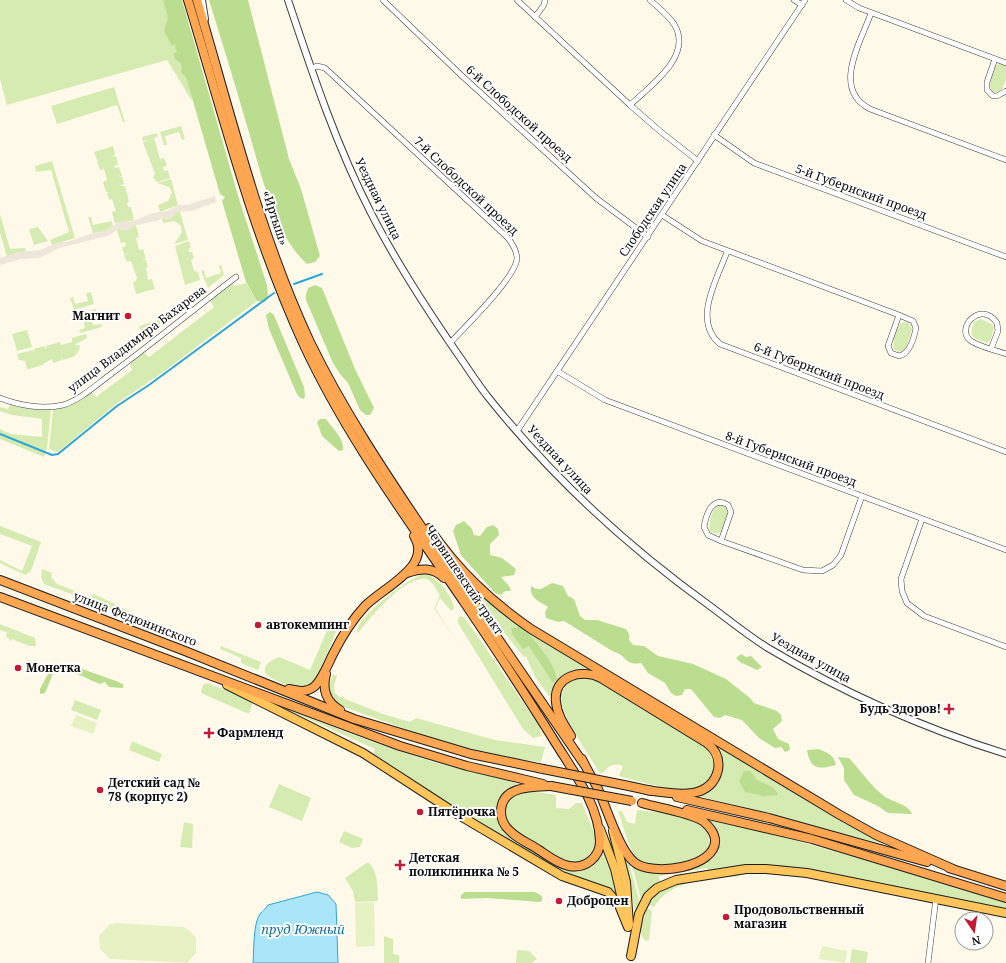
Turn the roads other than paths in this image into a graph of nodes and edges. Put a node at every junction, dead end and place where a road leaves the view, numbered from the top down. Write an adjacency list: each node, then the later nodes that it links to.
1 (188, 0): 37 (highway, «Иртыш»)
2 (197, 0): 17 (highway, «Иртыш»)
3 (202, 0): 17 (street)
4 (283, 0): 15 (street)
5 (288, 0): 15 (street, Уездная улица)
6 (382, 0): 27 (street, 6-й Слободской проезд)
7 (518, 0): 16 (street)
8 (545, 0): 16 (street)
9 (650, 0): 22 (street)
10 (794, 0): 13 (street)
11 (805, 0): 13 (street, Слободская улица)
12 (846, 0): 14 (street)
13 (802, 5): 23 (street, Слободская улица)
14 (871, 13): 18 (street); 24 (street)
15 (293, 14): 20 (street, Уездная улица)
16 (535, 17): 22 (street)
17 (207, 35): 39 (highway, «Иртыш»)
18 (995, 59): 19 (street); 21 (street)
19 (1006, 63)
20 (312, 68): 32 (street, Уездная улица); 32 (street, 7-й Слободской проезд)
21 (1006, 91)
22 (630, 105): 25 (street)
23 (714, 135): 25 (street, Слободская улица); 29 (street, 5-й Губернский проезд)
24 (1006, 160)
25 (698, 161): 26 (street, Слободская улица)
26 (662, 215): 27 (street, Слободская улица); 28 (street)
27 (648, 237): 35 (street, Слободская улица)
28 (727, 252): 31 (street); 40 (street, 6-й Губернский проезд)
29 (1006, 257)
30 (236, 277): 36 (street, улица Владимира Бахарева)
31 (899, 315): 31 (street)
32 (450, 343): 38 (street, Уездная улица)
33 (991, 349): 33 (street); 34 (street)
34 (1006, 354)
35 (557, 371): 38 (street, Слободская улица); 41 (street, 8-й Губернский проезд)
36 (0, 398)
37 (340, 414): 45 (highway); 47 (highway, Червишевский тракт)
38 (517, 430): 54 (street, Уездная улица)
39 (359, 432): 55 (highway, Червишевский тракт); 61 (highway)
40 (1006, 452)
41 (862, 496): 42 (street); 43 (street, 8-й Губернский проезд)
42 (922, 519): 44 (street); 49 (street)
43 (721, 541): 43 (street, 8-й Губернский проезд)
44 (1006, 550)
45 (404, 574): 47 (highway); 50 (highway)
46 (0, 580): 52 (highway, улица Федюнинского)
47 (458, 593): 60 (highway, Червишевский тракт)
48 (0, 597): 51 (highway)
49 (1006, 647)
50 (330, 661): 52 (highway); 53 (highway)
51 (212, 677): 56 (highway); 66 (main road)
52 (260, 682): 53 (highway)
53 (354, 719): 57 (highway, bridge)
54 (1006, 754)
55 (584, 764): 57 (highway); 59 (highway)
56 (551, 786): 58 (highway, bridge); 60 (highway, Червишевский тракт)
57 (646, 790): 61 (highway)
58 (642, 803): 59 (highway); 64 (highway)
59 (606, 807): 66 (main road)
60 (595, 815): 66 (main road)
61 (953, 870): 62 (highway)
62 (1006, 886)
63 (936, 898): 65 (main road); 67 (main road); 68 (street)
64 (1006, 898)
65 (1006, 913)
66 (629, 930): 67 (main road)
67 (631, 959)
68 (928, 963)

